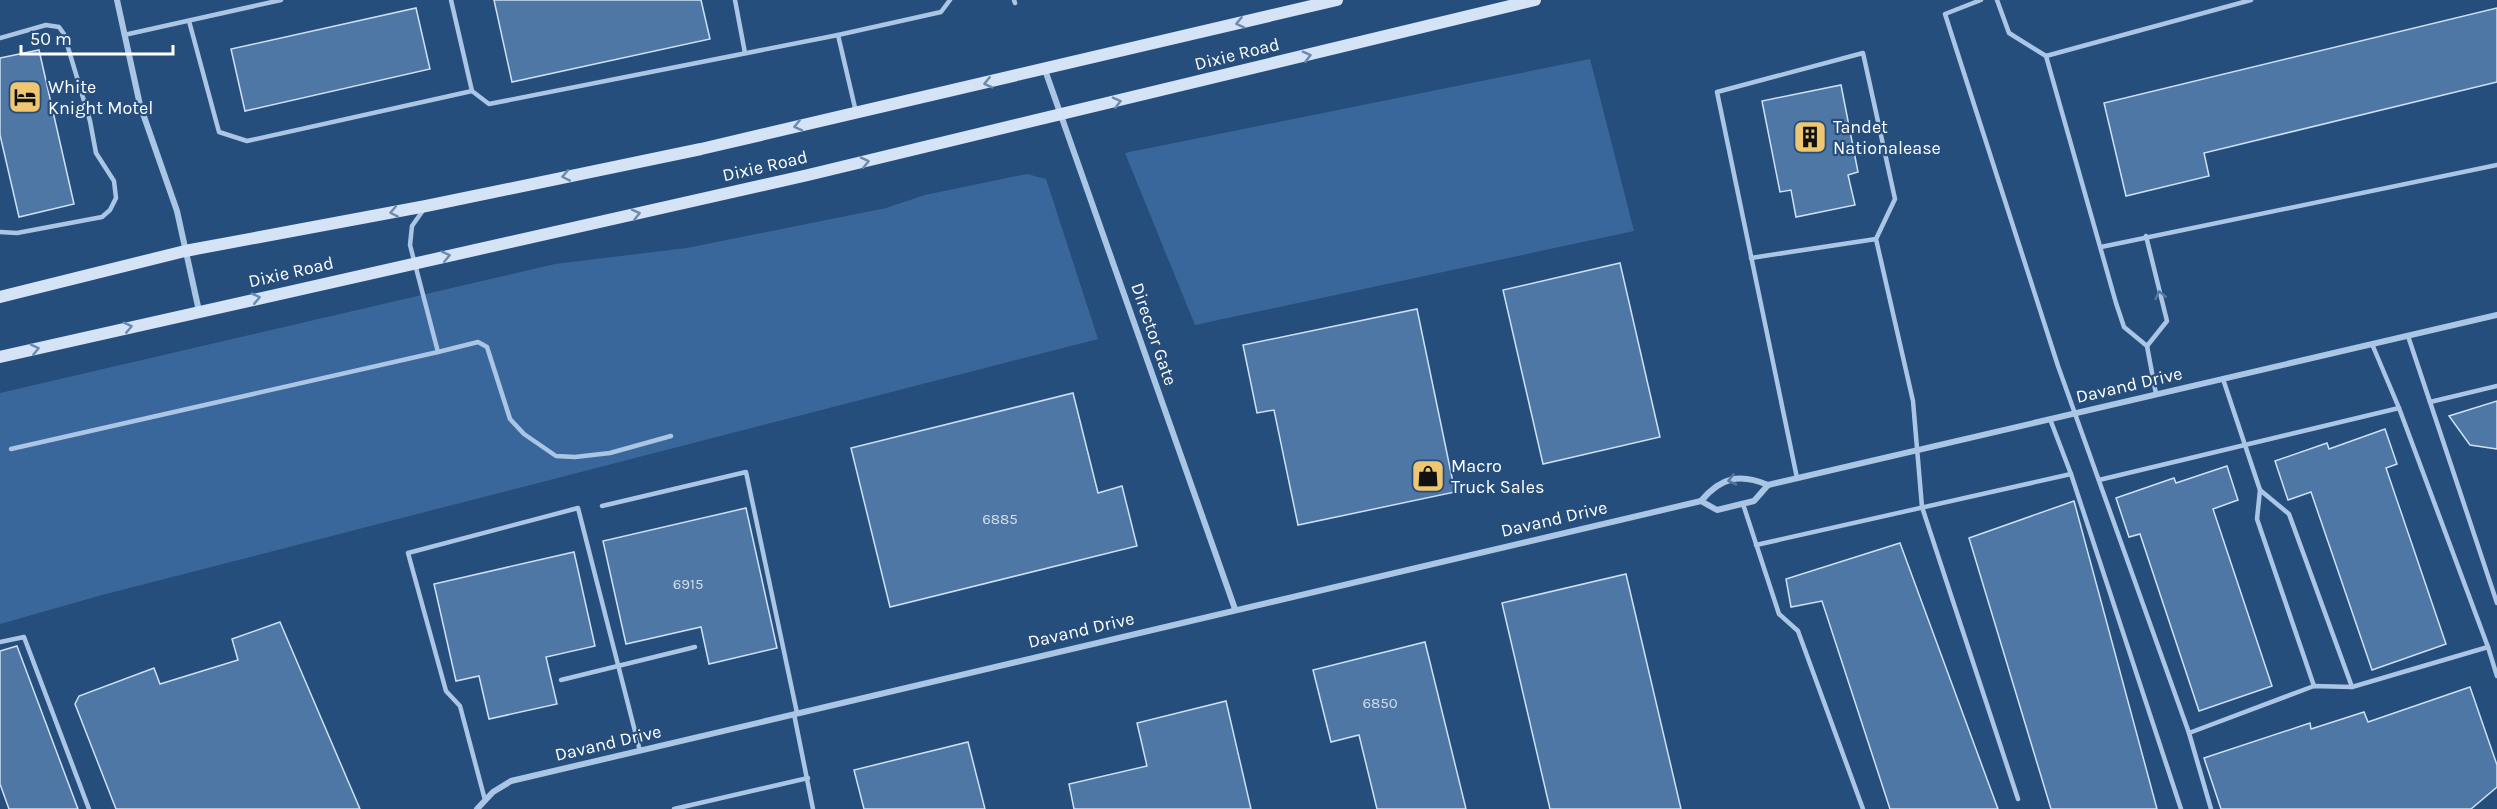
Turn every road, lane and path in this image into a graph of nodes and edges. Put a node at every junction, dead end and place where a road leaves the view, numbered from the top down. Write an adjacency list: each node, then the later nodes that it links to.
1 (117, 0): 12 (street)
2 (281, 0): 11 (lane)
3 (451, 0): 18 (lane)
4 (735, 0): 15 (lane)
5 (950, 0): 13 (lane)
6 (1337, 0): 17 (main road, Dixie Road, one-way to 17)
7 (1535, 0): 20 (main road, Dixie Road, one-way to 7)
8 (1981, 0): 43 (lane)
9 (1997, 0): 16 (lane)
10 (2251, 0): 16 (lane)
11 (189, 21): 12 (lane); 18 (lane)
12 (124, 35): 27 (street)
13 (838, 35): 15 (lane); 19 (lane)
14 (0, 38): 23 (lane)
15 (745, 53): 18 (lane)
16 (2046, 56): 26 (lane)
17 (1045, 70): 19 (main road, Dixie Road, one-way to 19); 20 (street, Director Gate)
18 (472, 91)
19 (856, 113): 22 (main road, Dixie Road, one-way to 22)
20 (1060, 116): 29 (main road, Dixie Road, one-way to 20); 60 (street, Director Gate)
21 (2497, 165): 24 (lane)
22 (426, 206): 27 (main road, Dixie Road, one-way to 27); 29 (lane)
23 (0, 232)
24 (2146, 236): 26 (lane); 35 (lane, one-way to 24)
25 (1876, 239): 28 (lane); 28 (lane); 48 (lane)
26 (2101, 247): 35 (lane)
27 (185, 251): 30 (main road, Dixie Road); 31 (street)
28 (1751, 258): 50 (lane)
29 (413, 263): 31 (main road, Dixie Road, one-way to 29); 36 (lane)
30 (0, 297)
31 (199, 311): 37 (main road, Dixie Road, one-way to 31)
32 (2497, 315): 33 (street, Davand Drive)
33 (2408, 336): 34 (street, Davand Drive); 41 (lane)
34 (2372, 344): 38 (street, Davand Drive); 42 (lane)
35 (2147, 346): 40 (lane)
36 (438, 352): 45 (lane); 47 (lane)
37 (0, 357)
38 (2223, 379): 40 (street, Davand Drive); 46 (lane)
39 (2497, 386): 41 (lane)
40 (2156, 394): 43 (street, Davand Drive)
41 (2430, 402): 59 (lane)
42 (2399, 408): 46 (lane); 63 (lane)
43 (2075, 413): 44 (street, Davand Drive); 51 (lane)
44 (2050, 419): 48 (street, Davand Drive); 49 (lane)
45 (671, 436)
46 (2243, 444): 51 (lane); 53 (lane)
47 (11, 449)
48 (1916, 452): 50 (street, Davand Drive); 57 (lane)
49 (2071, 474): 57 (lane); 80 (lane)
50 (1797, 478): 52 (street, Davand Drive)
51 (2099, 480): 70 (lane)
52 (1768, 485): 54 (street, Davand Drive, one-way to 54); 55 (street, Davand Drive)
53 (2260, 490): 67 (lane); 68 (lane)
54 (1701, 501): 55 (street, Davand Drive); 60 (street, Davand Drive)
55 (1743, 504): 58 (lane)
56 (602, 506): 69 (lane)
57 (1922, 507): 58 (lane); 73 (lane)
58 (1756, 545): 79 (lane)
59 (2497, 603)
60 (1235, 609): 69 (street, Davand Drive)
61 (0, 642): 75 (lane)
62 (695, 647): 64 (lane)
63 (2488, 647): 65 (lane); 68 (lane)
64 (618, 666): 66 (lane); 71 (lane); 74 (lane)
65 (2497, 676)
66 (561, 680)
67 (2314, 686): 68 (lane); 70 (lane)
68 (2352, 687)
69 (795, 714): 71 (street, Davand Drive); 72 (lane)
70 (2189, 733): 81 (lane)
71 (640, 751): 74 (street, Davand Drive)
72 (808, 778): 77 (lane); 78 (lane)
73 (2018, 799)
74 (485, 800): 76 (street, Davand Drive)
75 (90, 809)
76 (477, 809)
77 (674, 809)
78 (813, 809)
79 (1863, 809)
80 (2181, 809)
81 (2211, 809)

